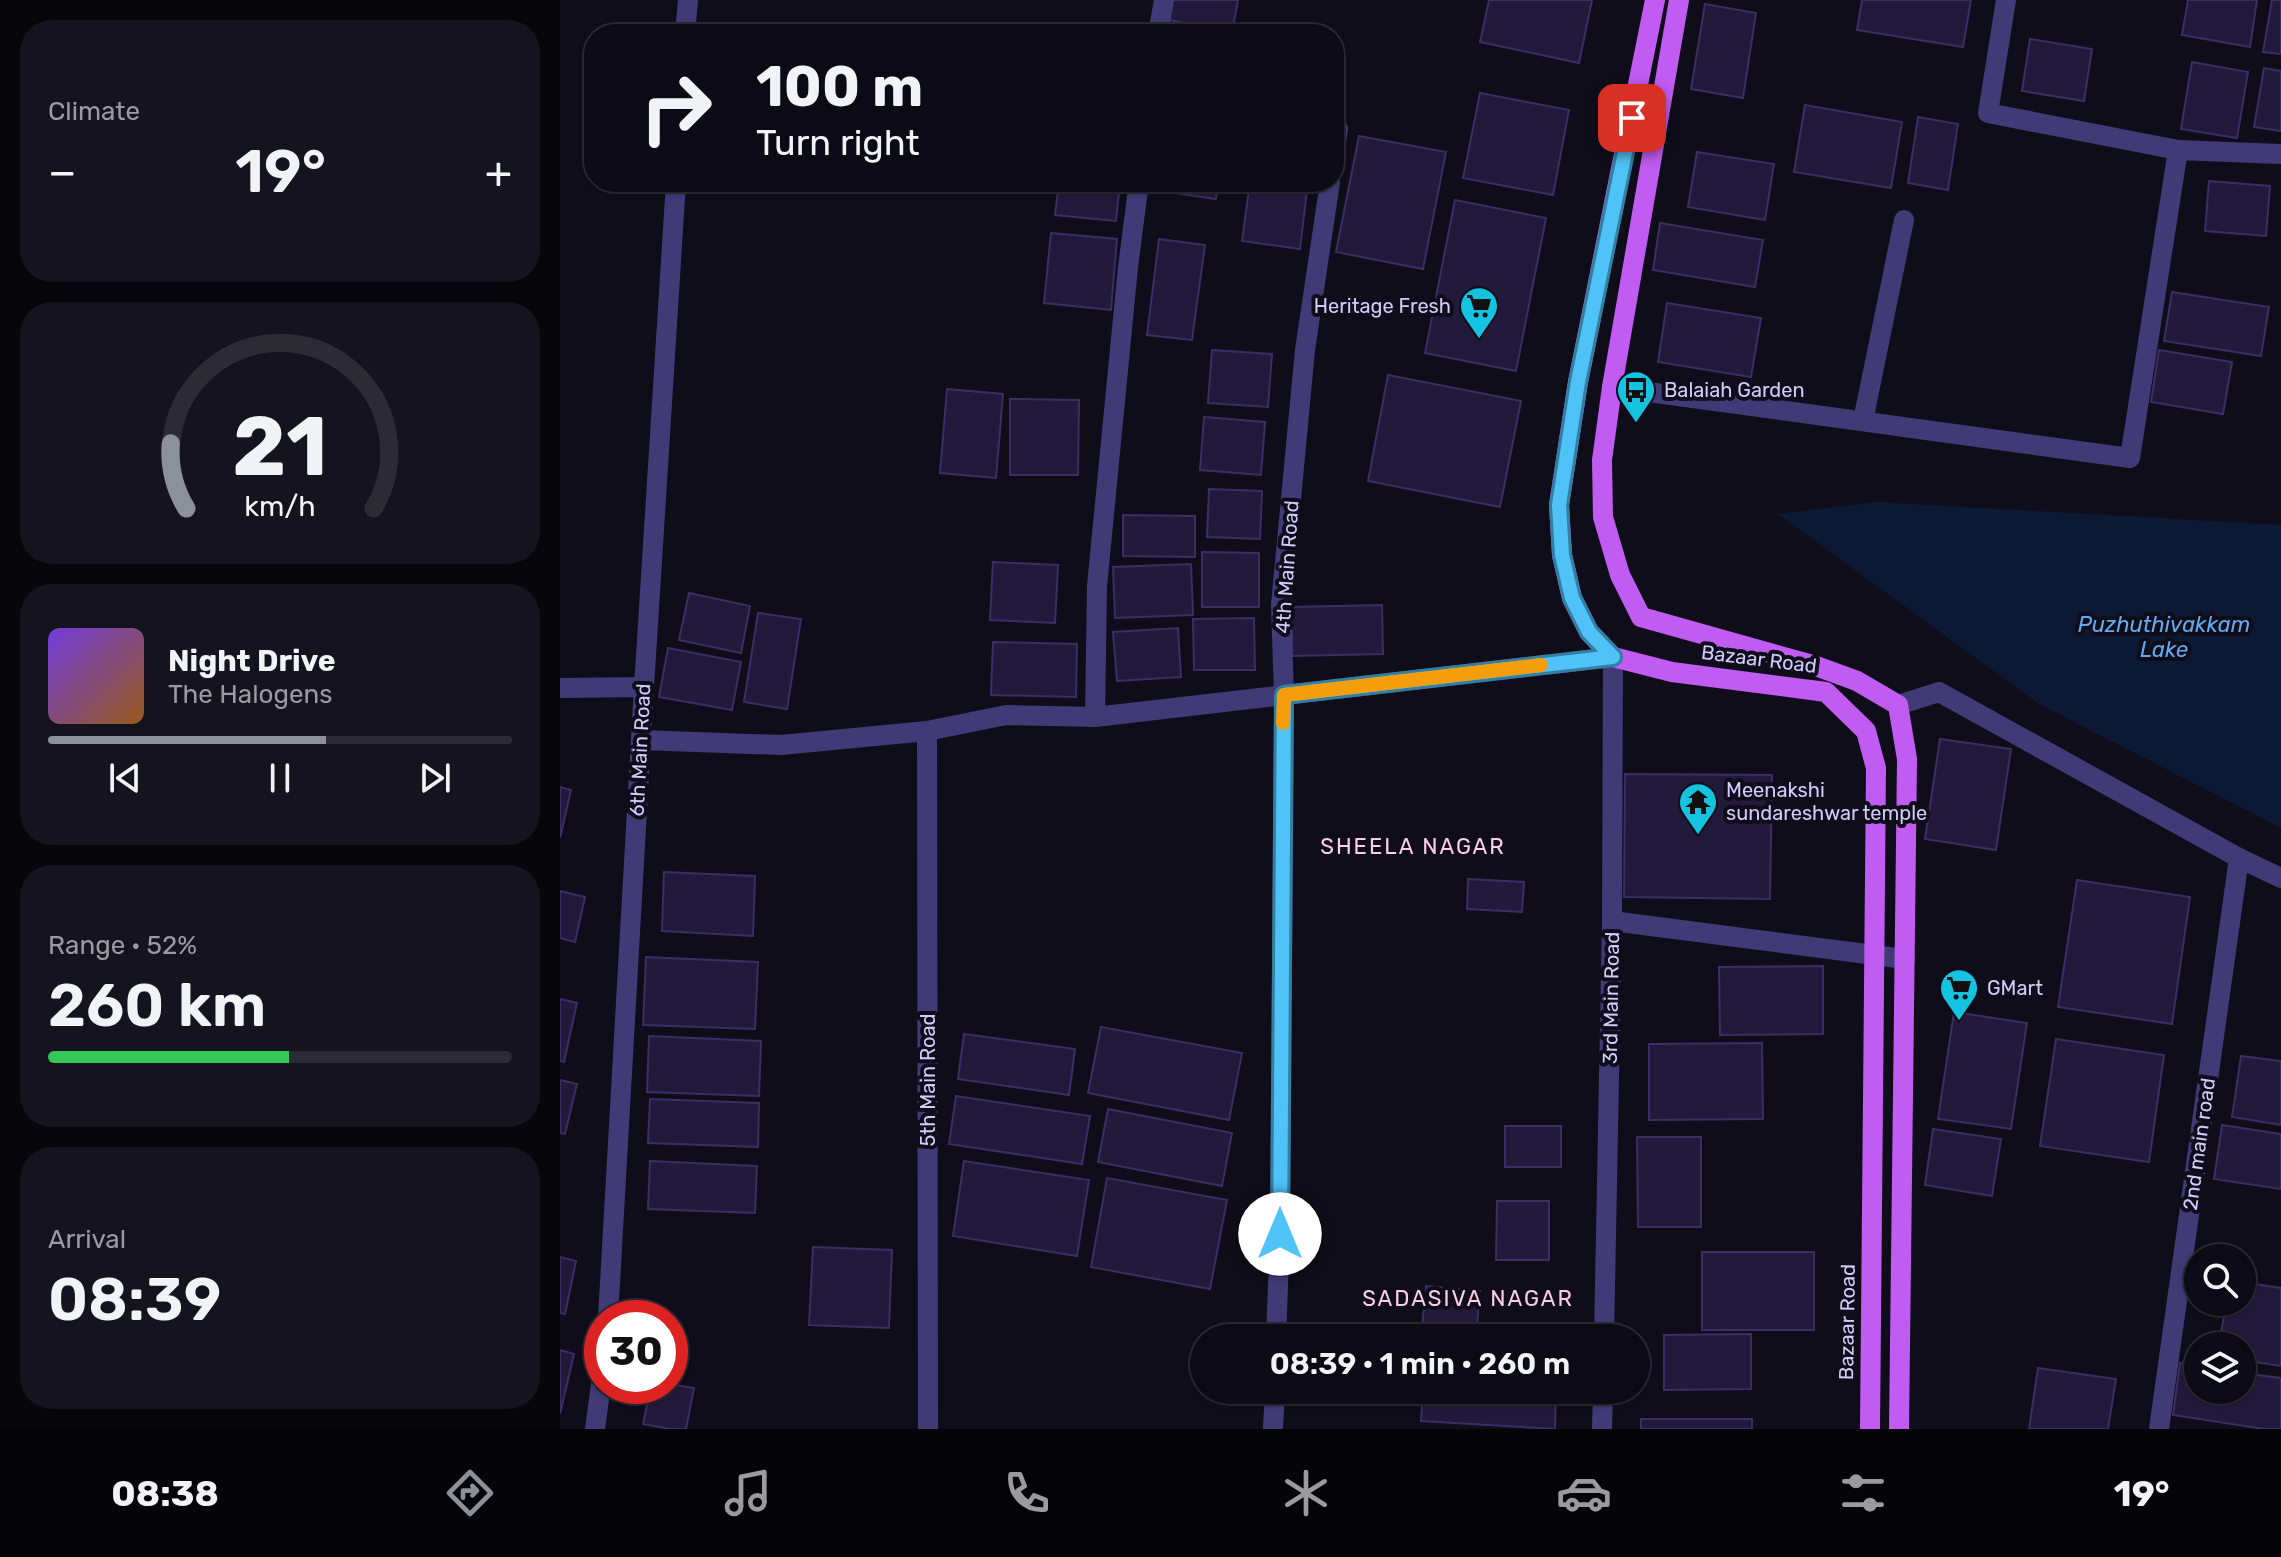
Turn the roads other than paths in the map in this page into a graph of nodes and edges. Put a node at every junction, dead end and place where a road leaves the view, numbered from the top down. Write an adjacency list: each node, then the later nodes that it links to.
1 (688, 0): 6 (street)
2 (1164, 0): 7 (street)
3 (1655, 0): 16 (main road)
4 (1679, 0): 14 (main road, Bazaar Road)
5 (2006, 0): 8 (street)
6 (686, 24)
7 (1160, 24)
8 (2178, 150): 9 (street); 15 (street)
9 (2281, 154)
10 (675, 192): 17 (street, 6th Main Road)
11 (1138, 192): 21 (street)
12 (1329, 192): 19 (street, 4th Main Road)
13 (1904, 220): 15 (street)
14 (1612, 387): 15 (street); 20 (main road, Bazaar Road)
15 (1863, 421)
16 (1613, 657): 19 (street); 26 (street, 3rd Main Road); 27 (main road, Bazaar Road)
17 (644, 687): 18 (street); 23 (street, 6th Main Road)
18 (560, 688)
19 (1284, 695): 21 (street); 30 (street, 4th Main Road)
20 (1898, 705): 24 (street); 28 (main road)
21 (1095, 717): 22 (street)
22 (927, 731): 23 (street); 36 (street, 5th Main Road)
23 (641, 740): 29 (street, 6th Main Road)
24 (2239, 858): 25 (street); 41 (street, 2nd main road)
25 (2281, 878)
26 (1612, 921): 27 (street); 31 (street, 3rd Main Road)
27 (1874, 956): 28 (street); 39 (main road, Bazaar Road)
28 (1905, 959): 40 (main road)
29 (609, 1300)
30 (1277, 1324)
31 (1604, 1324)
32 (598, 1404): 35 (street)
33 (1274, 1404): 37 (street)
34 (1603, 1404): 38 (street)
35 (595, 1429)
36 (928, 1429)
37 (1273, 1429)
38 (1602, 1429)
39 (1870, 1429)
40 (1899, 1429)
41 (2159, 1429)

